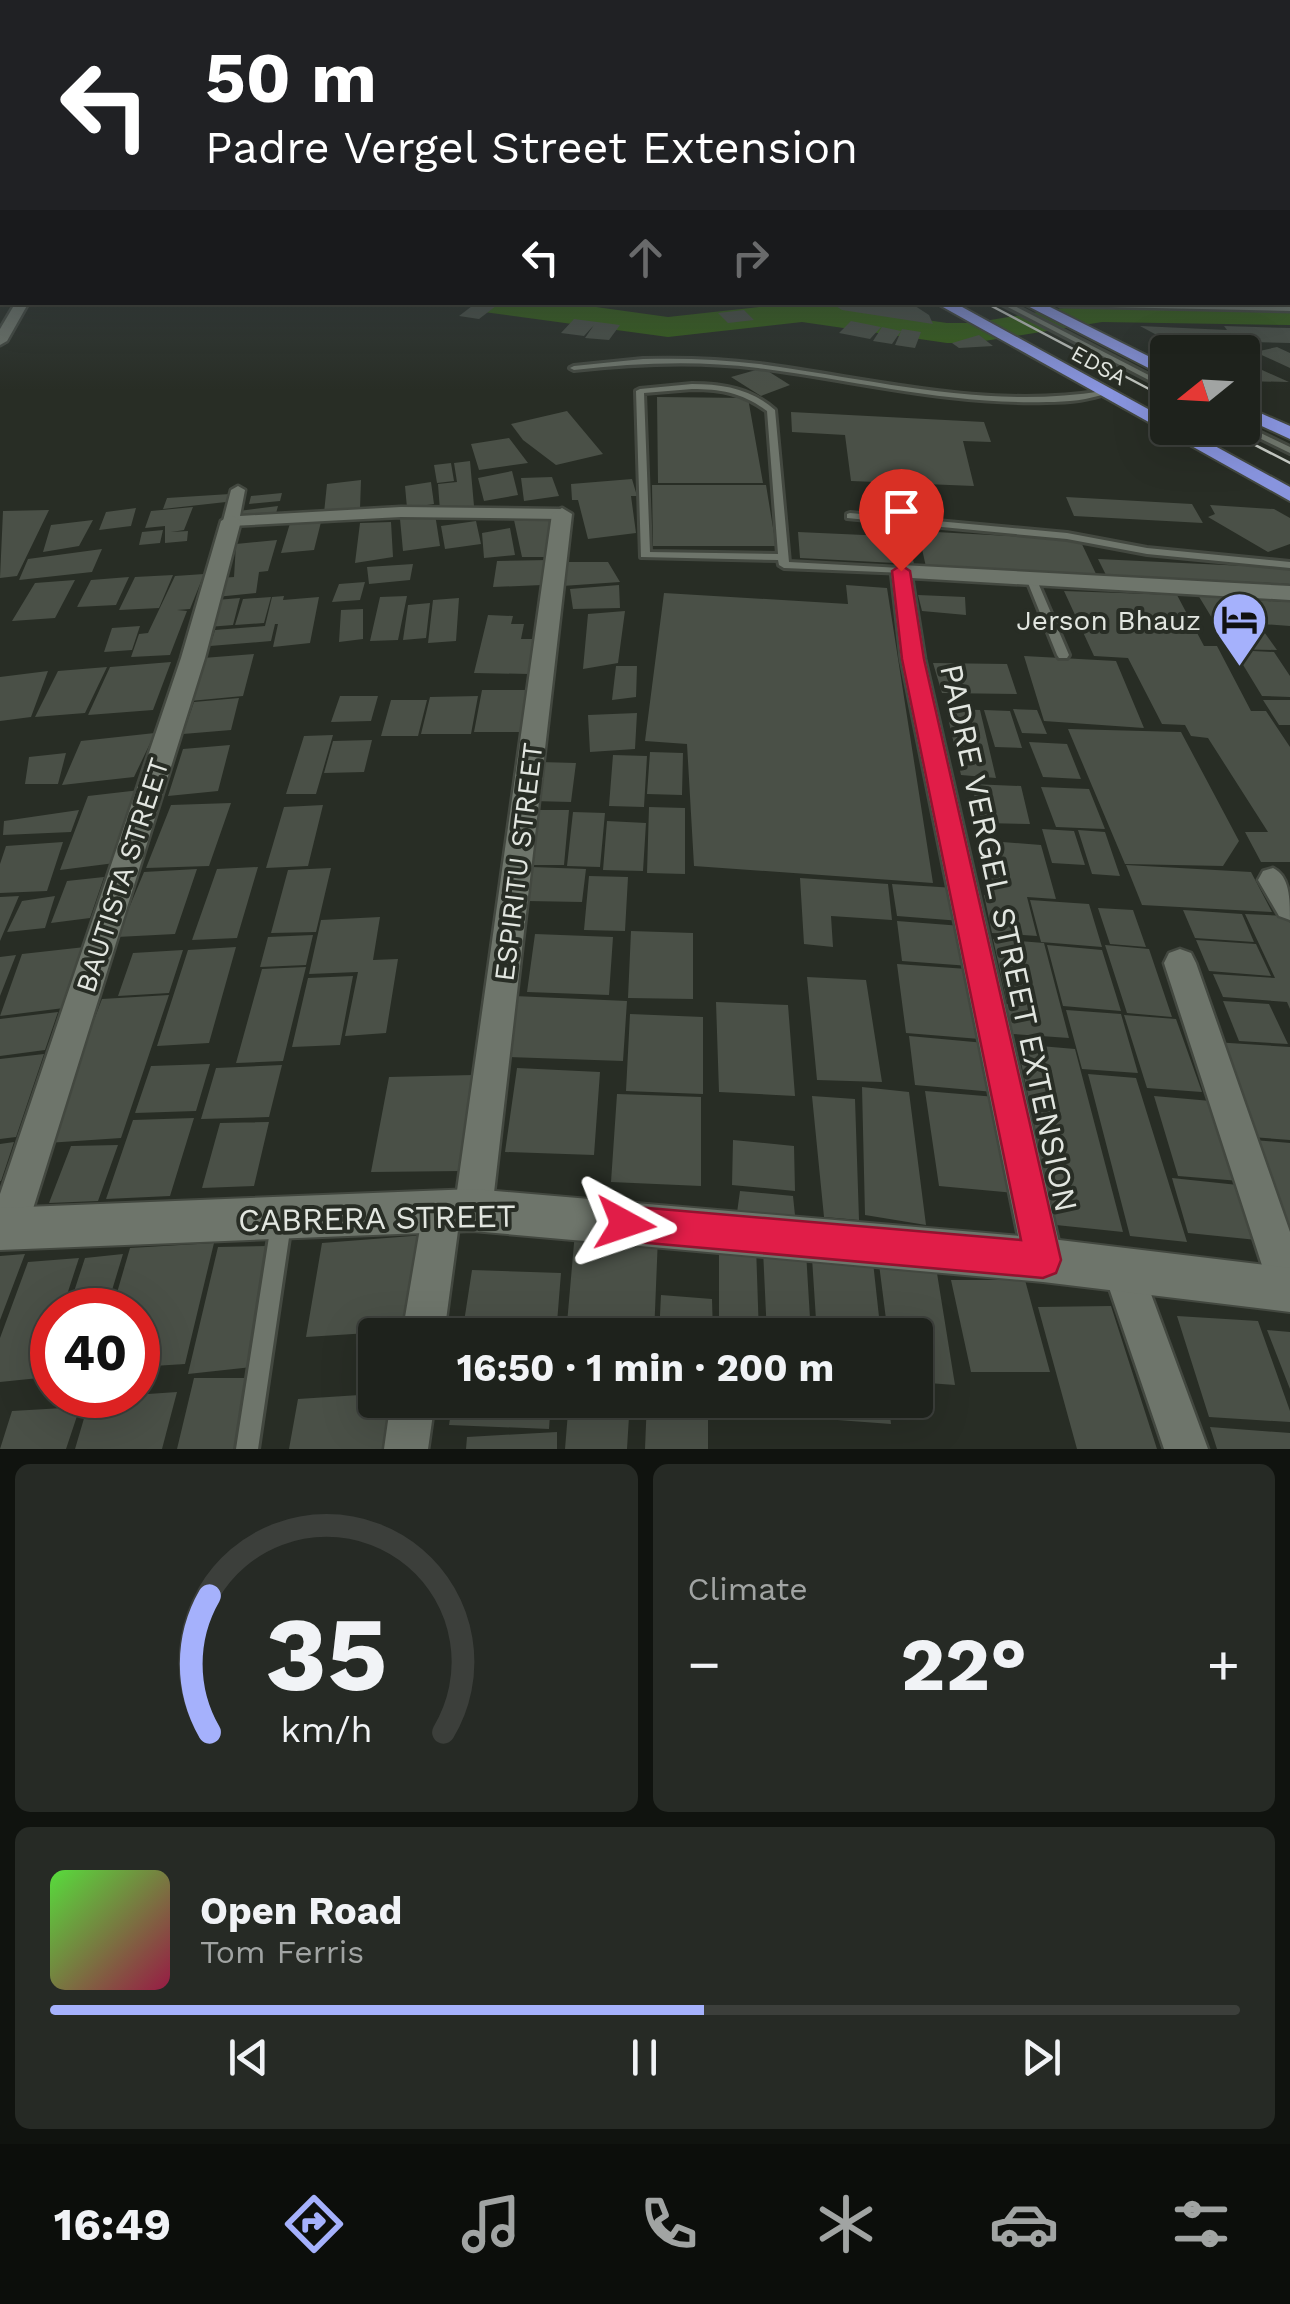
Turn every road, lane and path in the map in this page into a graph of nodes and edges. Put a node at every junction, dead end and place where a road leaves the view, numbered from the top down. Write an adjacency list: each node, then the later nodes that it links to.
1 (22, 305): 7 (street)
2 (1007, 305): 10 (lane)
3 (1034, 305): 8 (highway, EDSA)
4 (1232, 305): 5 (street)
5 (1290, 306)
6 (968, 308): 11 (highway, EDSA); 12 (highway)
7 (0, 341)
8 (1150, 364)
9 (574, 368): 11 (lane)
10 (1150, 379)
11 (1103, 392): 20 (highway, EDSA)
12 (1150, 401)
13 (1260, 419): 14 (highway)
14 (1290, 433)
15 (1260, 435): 17 (lane)
16 (1233, 445): 18 (highway)
17 (1290, 450)
18 (1290, 475)
19 (238, 490): 23 (street, BAUTISTA STREET)
20 (1290, 494)
21 (562, 514): 23 (street); 35 (street, ESPIRITU STREET)
22 (850, 516): 25 (lane)
23 (231, 521): 37 (street, BAUTISTA STREET)
24 (1290, 553): 25 (lane)
25 (1268, 560): 27 (lane)
26 (784, 561): 26 (lane); 28 (lane)
27 (1290, 564)
28 (901, 571): 29 (street); 38 (street, PADRE VERGEL STREET EXTENSION)
29 (1031, 578): 30 (street); 31 (lane)
30 (1290, 594)
31 (1062, 655)
32 (1273, 880): 33 (street)
33 (1290, 907)
34 (1180, 963): 40 (street)
35 (458, 1211): 36 (street, CABRERA STREET); 38 (street, CABRERA STREET); 41 (street, ESPIRITU STREET)
36 (282, 1218): 37 (street, CABRERA STREET); 43 (lane)
37 (4, 1229)
38 (1043, 1260): 39 (street, CABRERA STREET)
39 (1122, 1270): 40 (street, CABRERA STREET); 45 (street)
40 (1290, 1290)
41 (428, 1318)
42 (410, 1418): 44 (street)
43 (247, 1449)
44 (406, 1449)
45 (1186, 1449)

